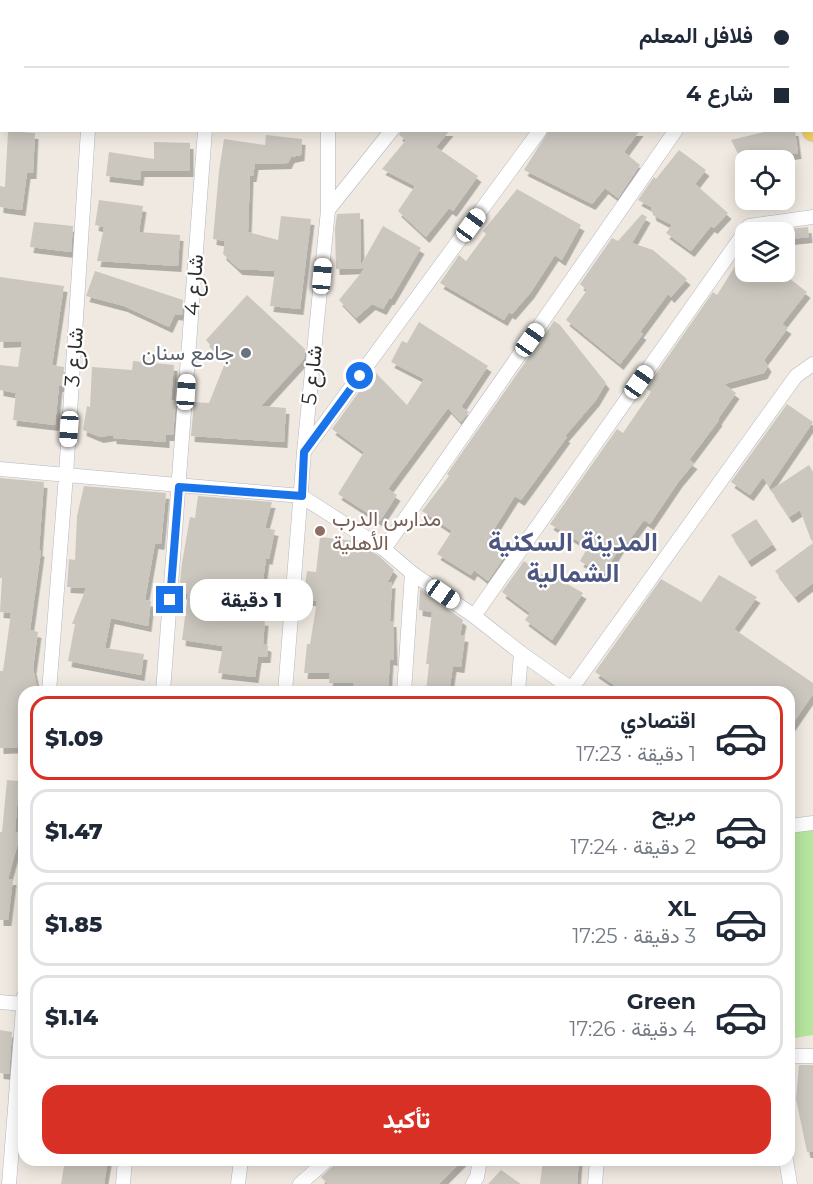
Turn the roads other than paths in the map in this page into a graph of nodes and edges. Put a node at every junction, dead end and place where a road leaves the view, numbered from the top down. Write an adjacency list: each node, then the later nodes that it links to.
1 (88, 132): 12 (street, شارع 3)
2 (205, 132): 13 (street, شارع 4)
3 (328, 132): 7 (street, شارع 5)
4 (390, 132): 7 (street)
5 (539, 132): 10 (street)
6 (675, 132): 15 (street)
7 (328, 210): 10 (street, شارع 5)
8 (813, 217): 17 (street)
9 (813, 364): 25 (street)
10 (304, 452): 14 (street, شارع 5)
11 (0, 469): 12 (street)
12 (66, 474): 13 (street); 19 (street, شارع 3)
13 (179, 487): 14 (street); 20 (street, شارع 4)
14 (302, 496): 15 (street); 21 (street, شارع 5)
15 (384, 549): 16 (street)
16 (412, 573): 17 (street); 22 (street)
17 (474, 615): 18 (street)
18 (521, 653): 23 (street); 24 (street)
19 (49, 686)
20 (163, 686)
21 (286, 686)
22 (404, 686)
23 (518, 686)
24 (568, 686)
25 (577, 686)
26 (813, 824): 27 (street)
27 (795, 826)
28 (0, 1002): 29 (street)
29 (18, 1004)
30 (795, 1056): 31 (street)
31 (813, 1056)
32 (18, 1076): 39 (street)
33 (124, 1166): 40 (street)
34 (240, 1166): 41 (street)
35 (320, 1166): 42 (street)
36 (479, 1166): 43 (street)
37 (596, 1166): 44 (street)
38 (786, 1166): 45 (street)
39 (9, 1184)
40 (123, 1184)
41 (238, 1184)
42 (300, 1184)
43 (472, 1184)
44 (595, 1184)
45 (785, 1184)

